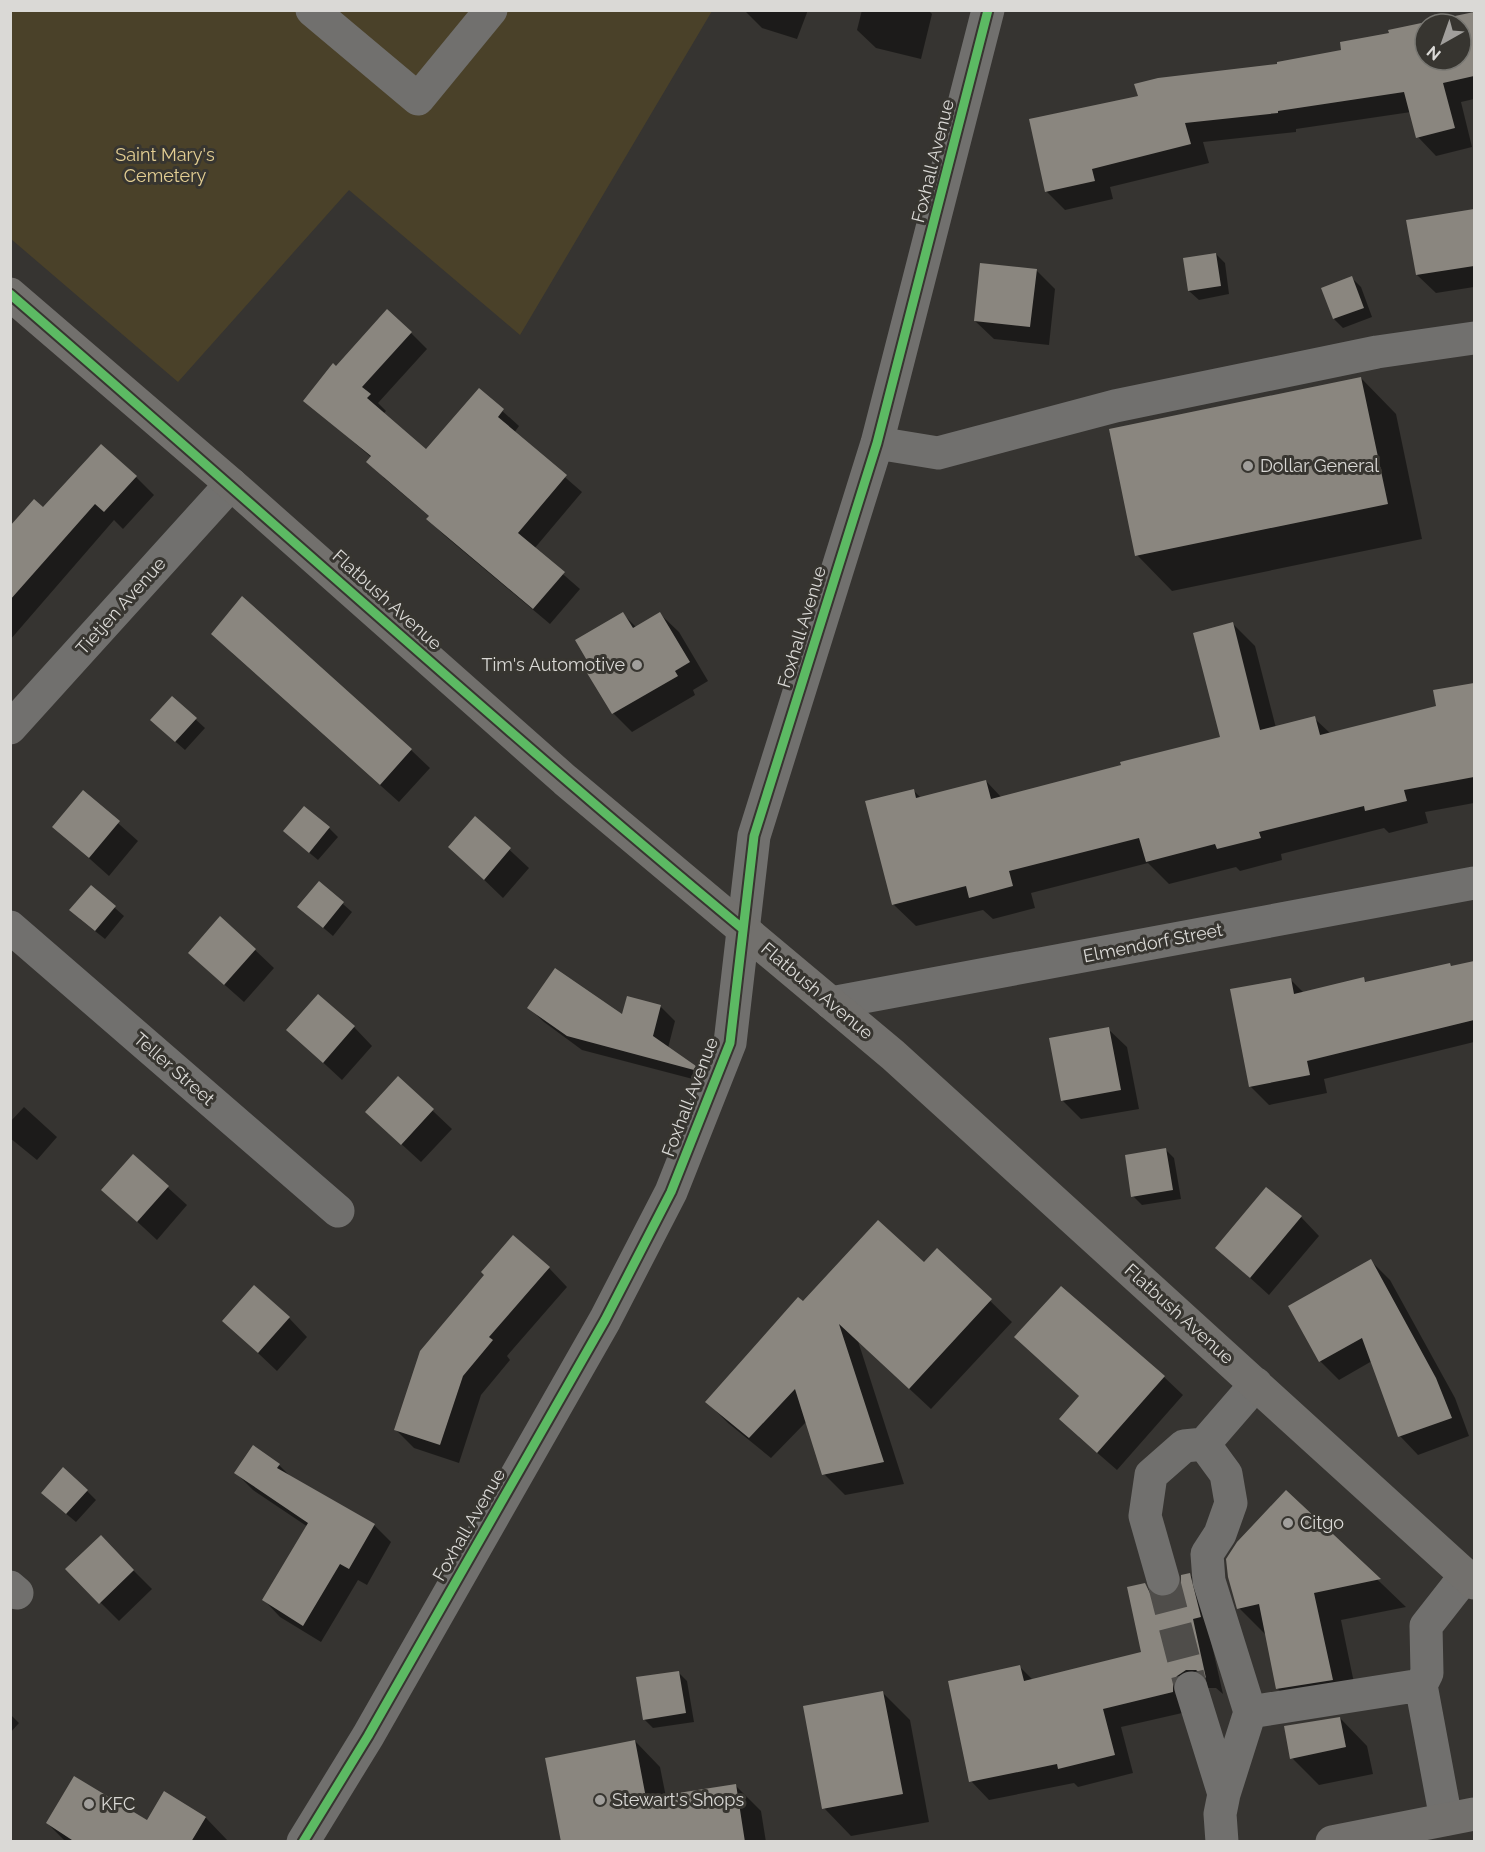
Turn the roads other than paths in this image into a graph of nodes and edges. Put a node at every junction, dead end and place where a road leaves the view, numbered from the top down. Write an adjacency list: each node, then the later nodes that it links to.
1 (312, 10): 2 (street)
2 (490, 10)
3 (988, 10): 6 (street, Foxhall Avenue)
4 (10, 294): 7 (main road, Flatbush Avenue)
5 (1474, 339): 6 (street)
6 (877, 443): 11 (street, Foxhall Avenue)
7 (231, 484): 8 (street, Tietjen Avenue); 11 (main road, Flatbush Avenue)
8 (10, 728)
9 (1474, 883): 12 (street, Elmendorf Street)
10 (10, 927): 13 (street, Teller Street)
11 (743, 929): 12 (main road, Flatbush Avenue); 23 (street, Foxhall Avenue)
12 (831, 1003): 14 (main road, Flatbush Avenue)
13 (338, 1211)
14 (1256, 1384): 15 (street); 17 (main road, Flatbush Avenue)
15 (1204, 1444): 16 (street); 20 (street)
16 (1162, 1579)
17 (1470, 1579): 18 (street)
18 (1421, 1685): 20 (street); 22 (street)
19 (1191, 1688): 21 (street)
20 (1250, 1712): 21 (street)
21 (1224, 1794): 24 (street)
22 (1460, 1816): 25 (main road)
23 (303, 1842)
24 (1222, 1842)
25 (1332, 1842)

